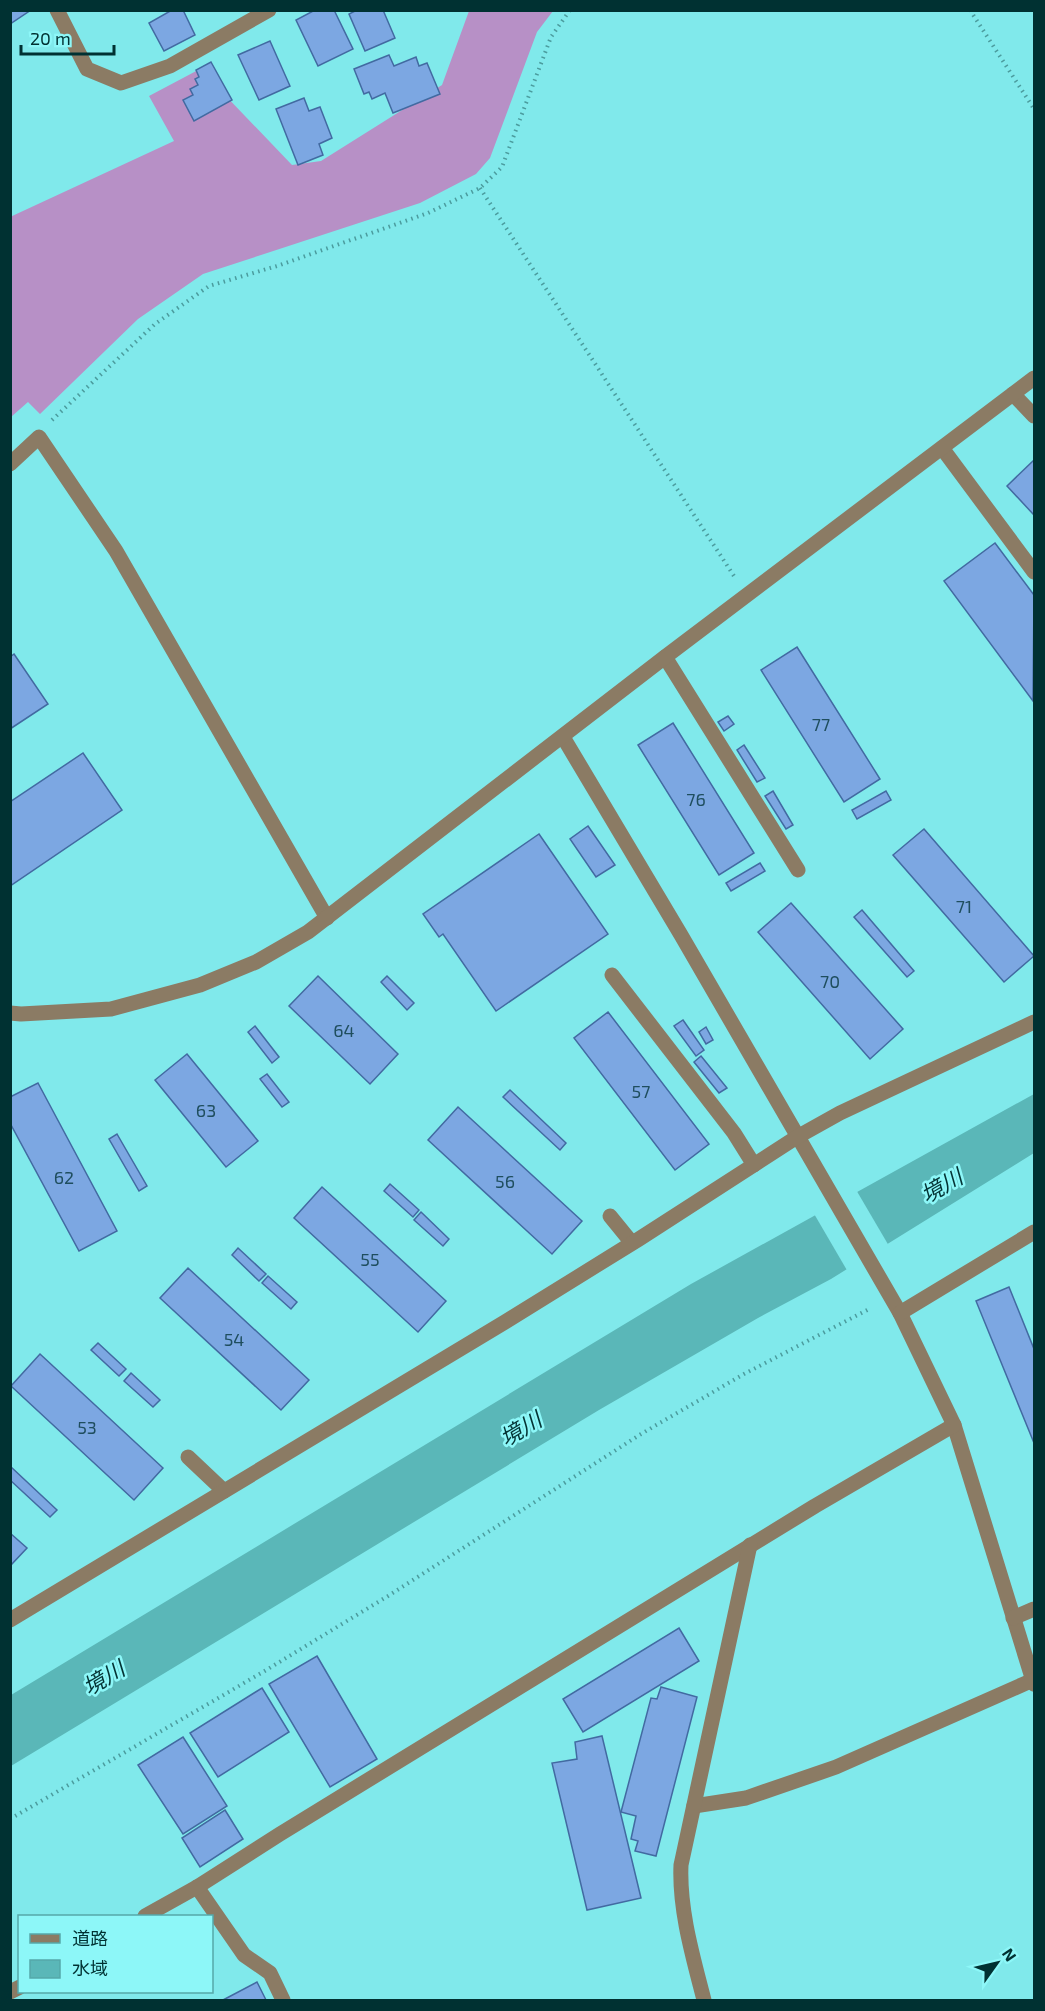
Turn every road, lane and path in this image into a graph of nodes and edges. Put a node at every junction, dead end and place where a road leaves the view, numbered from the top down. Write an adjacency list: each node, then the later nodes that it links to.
1 (57, 10): 2 (street)
2 (269, 10)
3 (570, 10): 6 (path)
4 (970, 10): 5 (path)
5 (1035, 109)
6 (480, 188): 10 (path); 14 (path)
7 (1035, 378): 8 (street)
8 (1013, 394): 9 (street); 11 (street)
9 (1035, 417)
10 (39, 437): 12 (street); 18 (street)
11 (942, 448): 13 (street); 14 (street)
12 (10, 464)
13 (1035, 572)
14 (746, 595): 15 (street)
15 (665, 657): 16 (street); 17 (street)
16 (563, 737): 18 (street); 22 (street)
17 (798, 870)
18 (327, 918): 20 (street)
19 (612, 975): 23 (street)
20 (10, 1013)
21 (1035, 1022): 22 (street)
22 (797, 1137): 23 (street); 27 (street)
23 (754, 1165): 26 (street)
24 (610, 1216): 26 (street)
25 (1035, 1232): 28 (street)
26 (632, 1244): 31 (street)
27 (888, 1293): 28 (street); 38 (path)
28 (900, 1313): 29 (street)
29 (954, 1425): 32 (street); 34 (street)
30 (188, 1457): 31 (street)
31 (224, 1491): 35 (street)
32 (750, 1545): 37 (street); 39 (street)
33 (1035, 1609): 34 (street)
34 (1013, 1618): 36 (street)
35 (10, 1620)
36 (1034, 1682): 37 (street)
37 (694, 1806): 42 (street)
38 (10, 1819)
39 (197, 1887): 40 (street); 41 (street)
40 (148, 1915)
41 (283, 2001)
42 (704, 2001)

